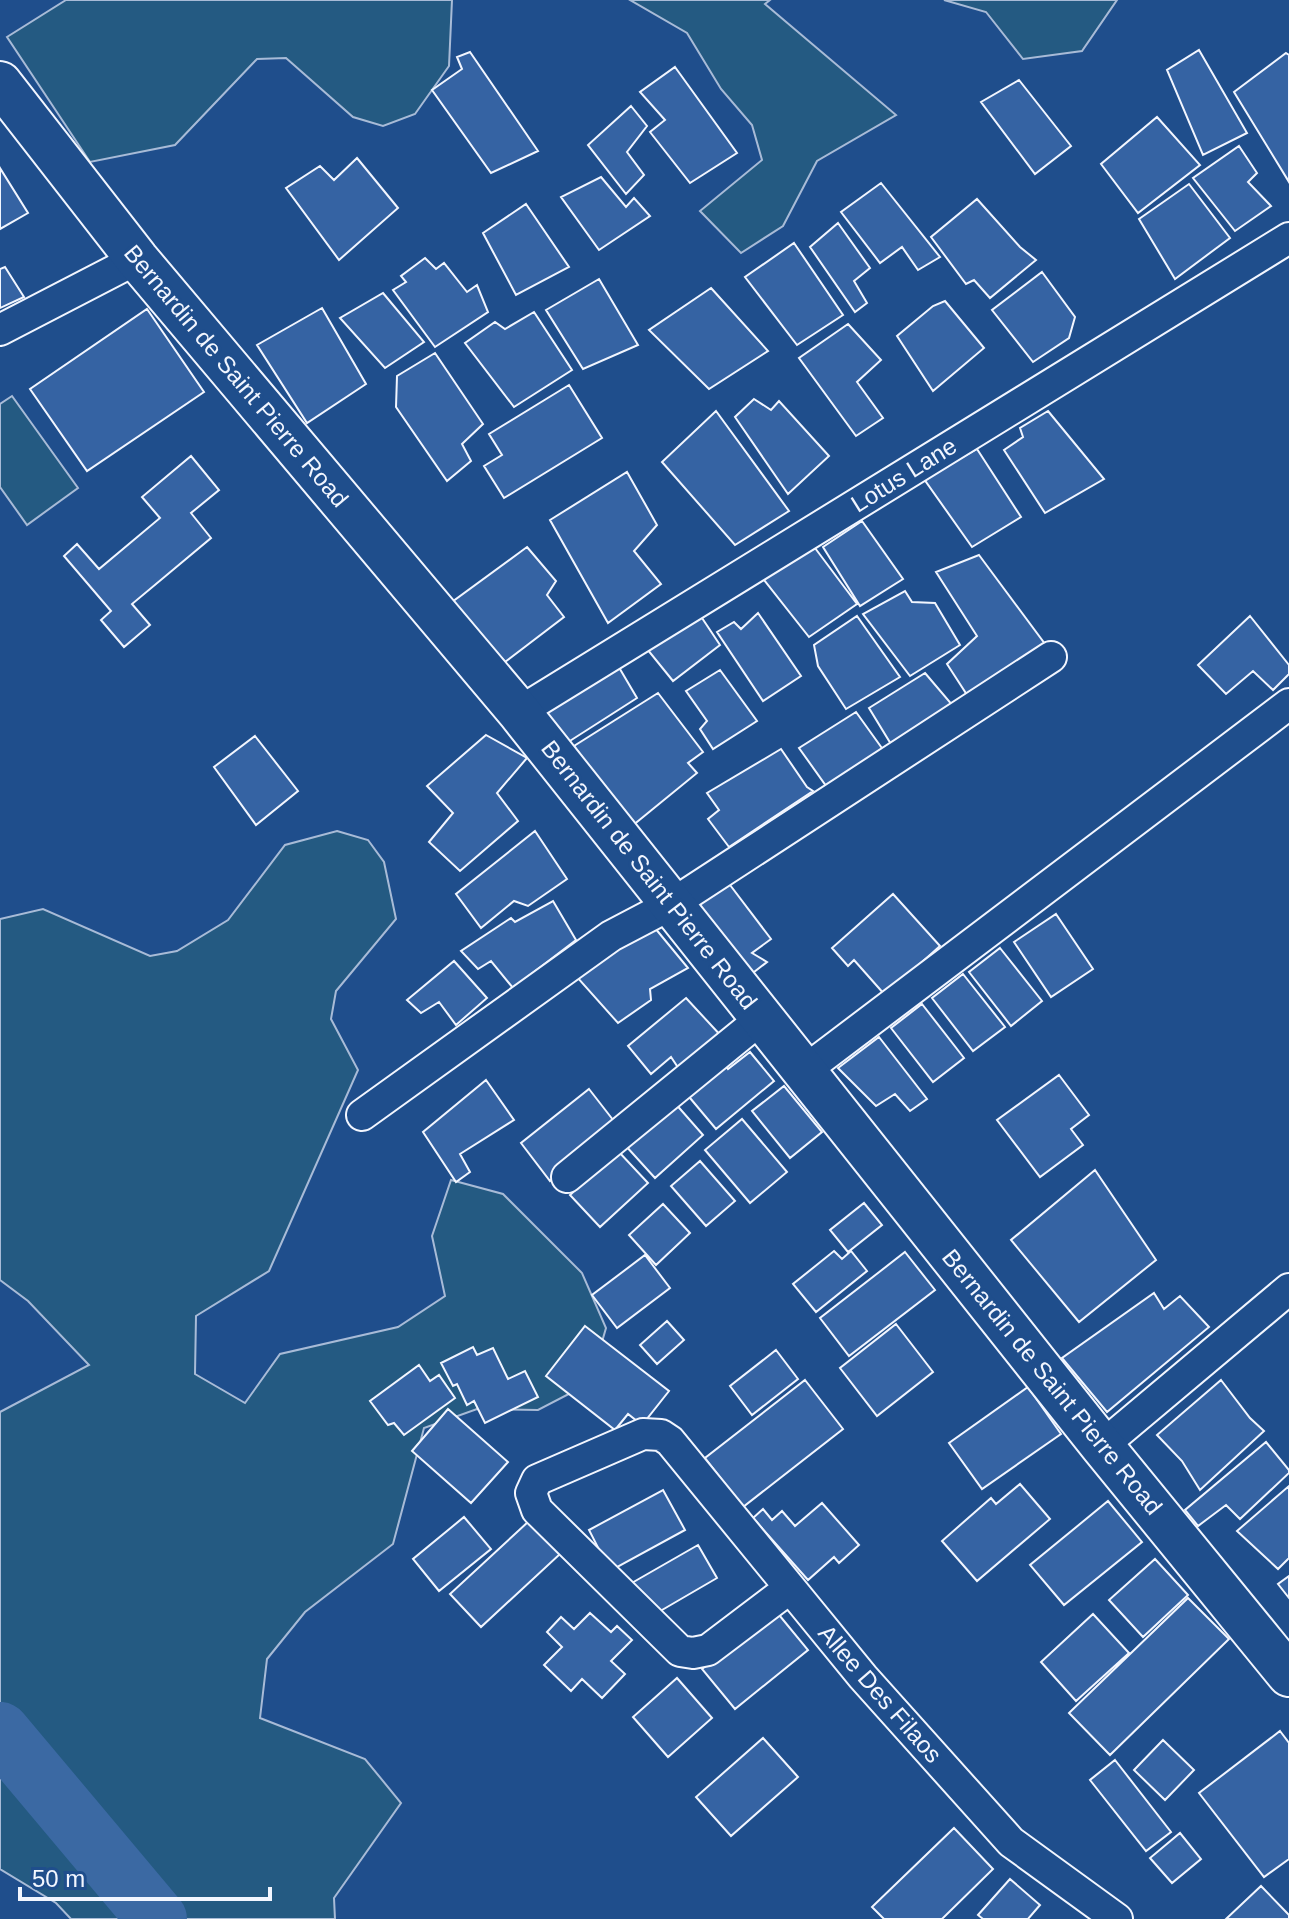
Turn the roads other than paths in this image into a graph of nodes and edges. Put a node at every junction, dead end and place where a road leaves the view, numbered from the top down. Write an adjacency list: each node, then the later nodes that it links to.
1 (0, 83): 3 (main road, Bernardin de Saint Pierre Road)
2 (1289, 238): 7 (street, Lotus Lane)
3 (137, 259): 4 (street); 7 (main road, Bernardin de Saint Pierre Road)
4 (0, 330)
5 (1051, 657): 8 (street)
6 (1289, 704): 10 (street)
7 (519, 712): 8 (main road, Bernardin de Saint Pierre Road)
8 (672, 904): 9 (main road, Bernardin de Saint Pierre Road); 11 (street)
9 (762, 1018): 10 (main road, Bernardin de Saint Pierre Road); 12 (street)
10 (804, 1071): 14 (main road, Bernardin de Saint Pierre Road)
11 (362, 1115)
12 (567, 1177)
13 (1289, 1289): 14 (street)
14 (1102, 1446): 16 (main road, Bernardin de Saint Pierre Road)
15 (790, 1588): 15 (street, Allee Des Filaos); 17 (street, Allee Des Filaos)
16 (1289, 1675)
17 (1117, 1919)

